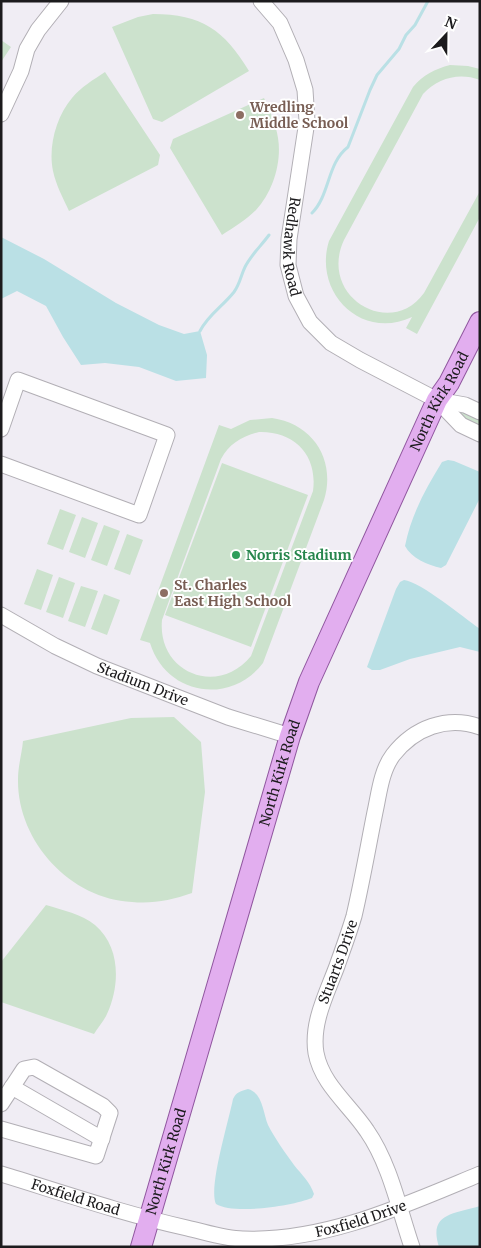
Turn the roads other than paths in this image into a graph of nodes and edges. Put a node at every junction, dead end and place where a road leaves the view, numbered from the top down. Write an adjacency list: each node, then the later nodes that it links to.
1 (61, 1): 3 (street)
2 (261, 1): 5 (street, Redhawk Road)
3 (1, 114)
4 (480, 322): 5 (main road, North Kirk Road)
5 (437, 400): 6 (street); 8 (street); 12 (main road, North Kirk Road)
6 (480, 412)
7 (1, 429): 9 (street)
8 (480, 434)
9 (1, 464)
10 (1, 615): 12 (street, Stadium Drive)
11 (480, 727): 19 (street, Stuarts Drive)
12 (290, 736): 20 (main road, North Kirk Road)
13 (12, 1087): 14 (street); 16 (street); 16 (street)
14 (1, 1104)
15 (1, 1129): 16 (street)
16 (102, 1140)
17 (1, 1174): 20 (street, Foxfield Road)
18 (480, 1174): 19 (street, Foxfield Drive)
19 (399, 1207): 20 (street, Foxfield Drive); 22 (street, Stuarts Drive)
20 (149, 1219): 21 (main road, North Kirk Road)
21 (142, 1247)
22 (412, 1247)

